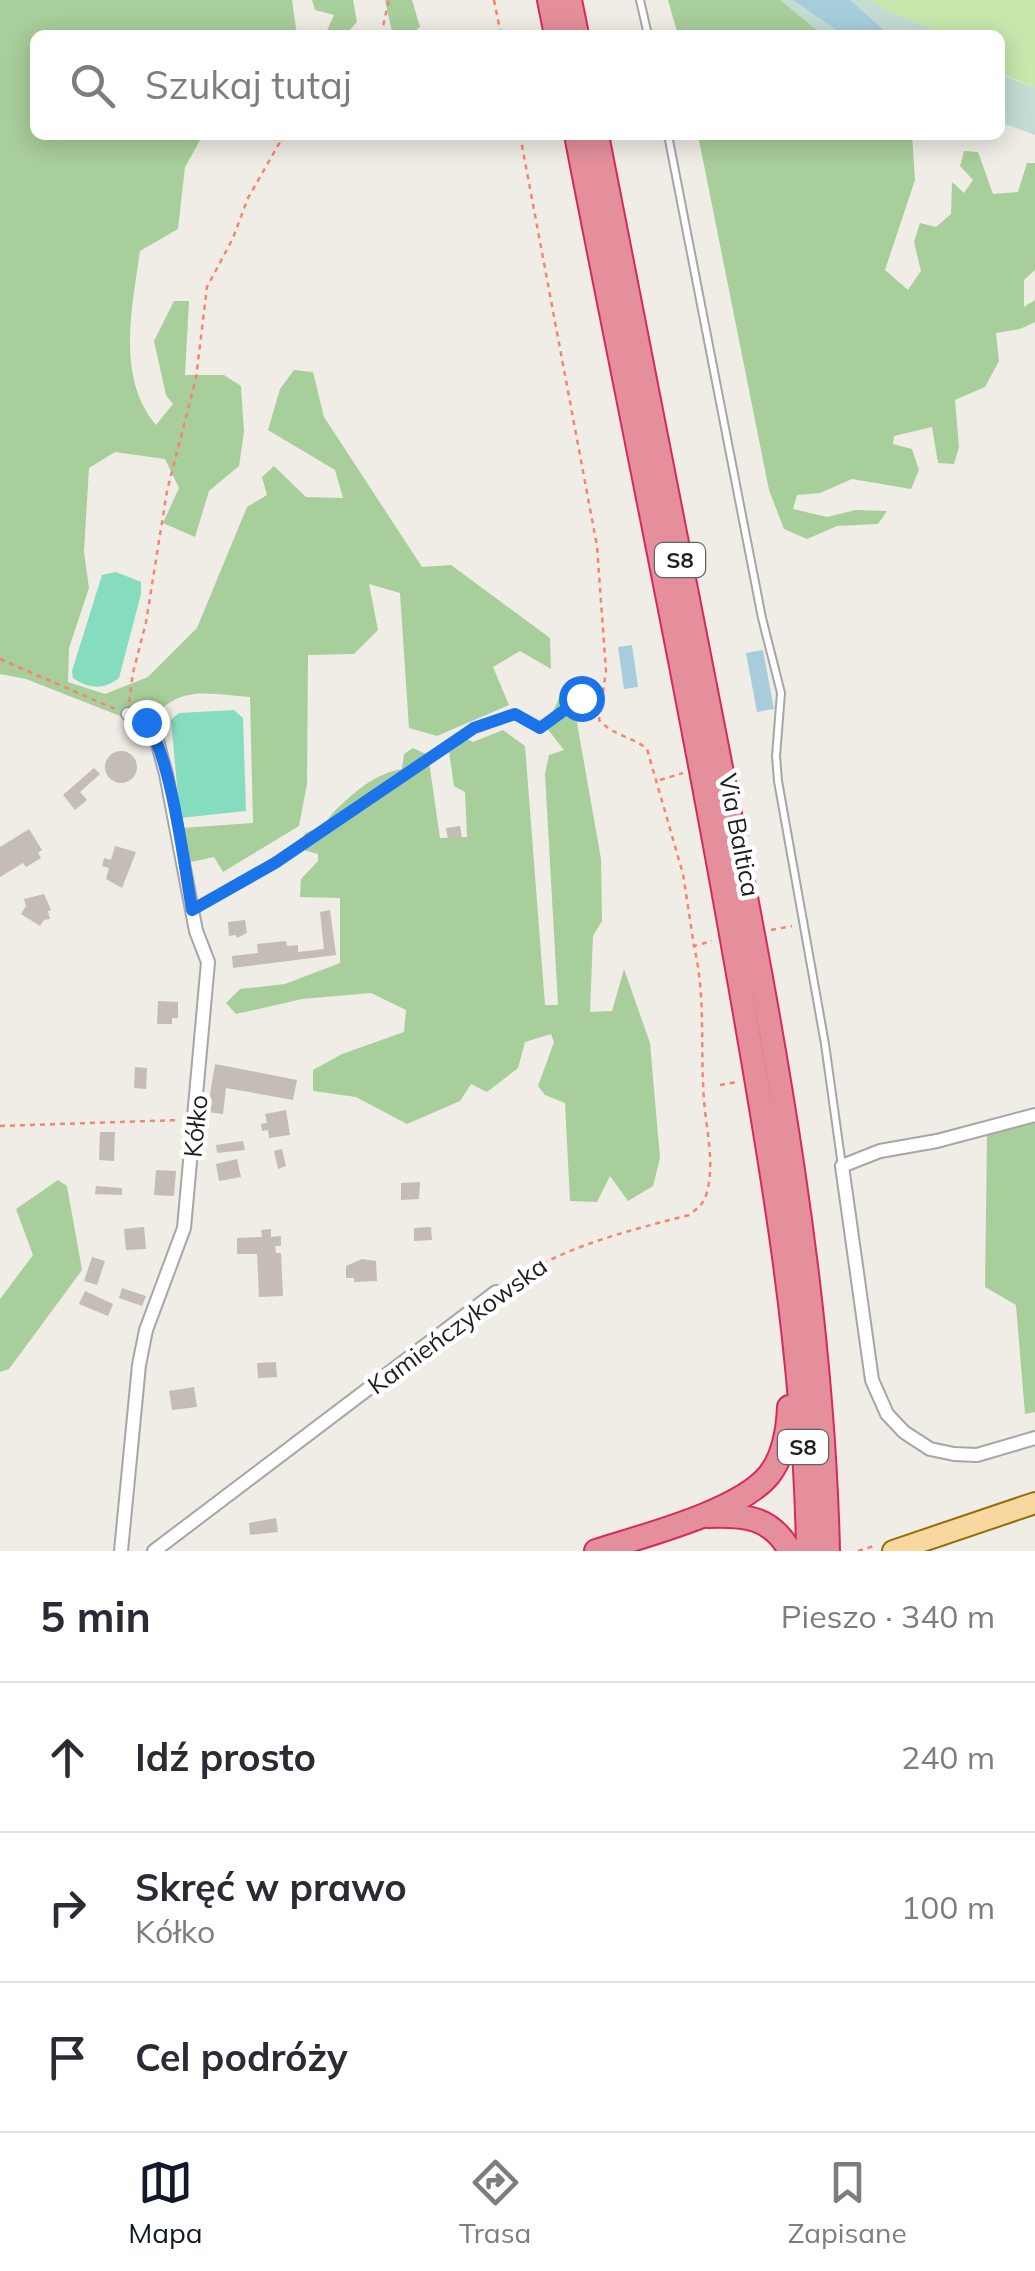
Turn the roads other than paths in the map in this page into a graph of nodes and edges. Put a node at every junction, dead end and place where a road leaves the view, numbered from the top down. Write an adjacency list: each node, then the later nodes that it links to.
1 (549, 0): 4 (highway)
2 (570, 0): 5 (highway)
3 (640, 0): 6 (lane)
4 (555, 30)
5 (576, 30)
6 (647, 30)
7 (577, 140): 14 (highway, Via Baltica / S8)
8 (598, 140): 16 (highway, Via Baltica / S8)
9 (669, 140): 12 (lane)
10 (128, 714): 19 (street, Kółko)
11 (1035, 1115): 12 (street)
12 (842, 1166): 15 (street)
13 (496, 1292): 20 (street, Kamieńczykowska)
14 (794, 1344): 18 (highway); 23 (highway, Via Baltica / S8)
15 (1035, 1438)
16 (826, 1494): 24 (highway, Via Baltica / S8); 25 (highway)
17 (1031, 1505): 26 (main road)
18 (700, 1516): 21 (highway); 22 (highway)
19 (121, 1551)
20 (154, 1551)
21 (596, 1551)
22 (790, 1551)
23 (808, 1551)
24 (828, 1551)
25 (836, 1551)
26 (892, 1551)

